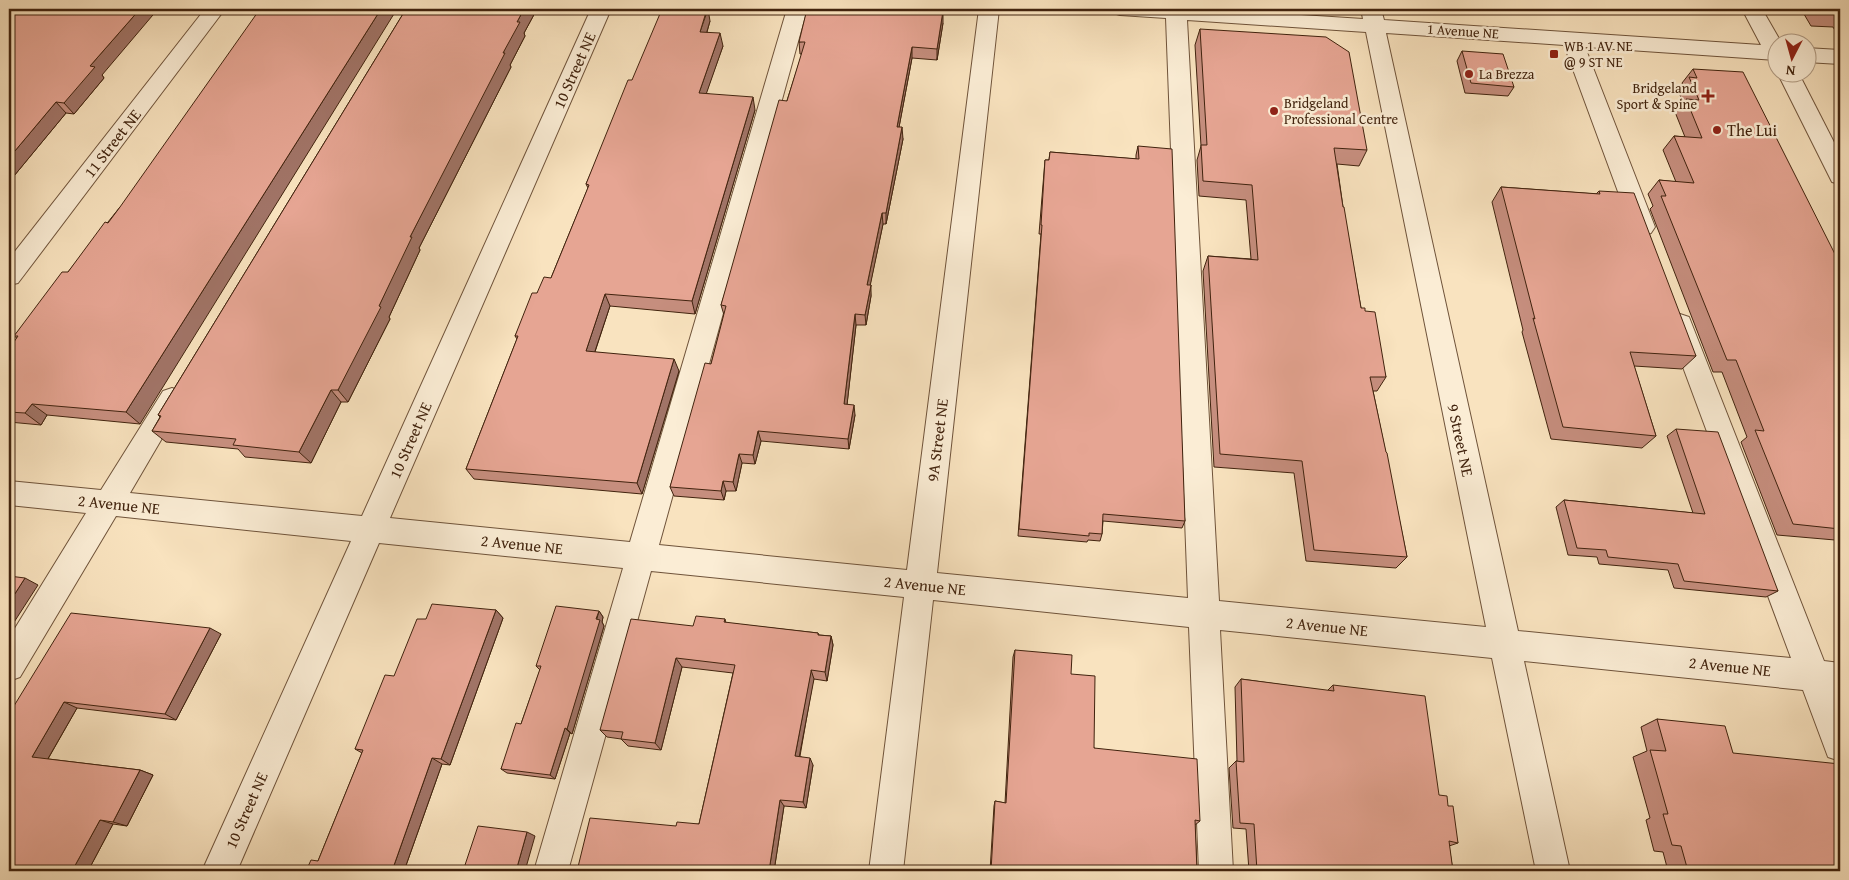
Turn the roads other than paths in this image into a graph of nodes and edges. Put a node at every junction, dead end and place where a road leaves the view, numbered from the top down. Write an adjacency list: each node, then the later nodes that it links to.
1 (215, 9): 17 (street, 11 Street NE)
2 (601, 9): 22 (street, 10 Street NE)
3 (797, 9): 23 (street)
4 (989, 9): 24 (street, 9A Street NE)
5 (1120, 9): 7 (street, 1 Avenue NE)
6 (1752, 9): 9 (street)
7 (1176, 12): 8 (street, 1 Avenue NE); 25 (street)
8 (1373, 17): 10 (street, 1 Avenue NE); 26 (street, 9 Street NE)
9 (1766, 35)
10 (1572, 39): 11 (street, 1 Avenue NE); 16 (street)
11 (1766, 52)
12 (1816, 55): 13 (street)
13 (1840, 57)
14 (1792, 82): 15 (street)
15 (1840, 176)
16 (1651, 248)
17 (9, 276)
18 (1672, 304): 28 (street)
19 (182, 382): 21 (street)
20 (9, 493): 21 (street, 2 Avenue NE)
21 (109, 502): 22 (street, 2 Avenue NE); 27 (street)
22 (370, 529): 23 (street, 2 Avenue NE); 30 (street, 10 Street NE)
23 (641, 557): 24 (street, 2 Avenue NE); 31 (street)
24 (920, 584): 25 (street, 2 Avenue NE); 32 (street, 9A Street NE)
25 (1204, 613): 26 (street, 2 Avenue NE); 33 (street)
26 (1505, 643): 28 (street, 2 Avenue NE); 34 (street, 9 Street NE)
27 (9, 666)
28 (1827, 677): 29 (street)
29 (1840, 745)
30 (219, 871)
31 (551, 871)
32 (886, 871)
33 (1216, 871)
34 (1553, 871)

